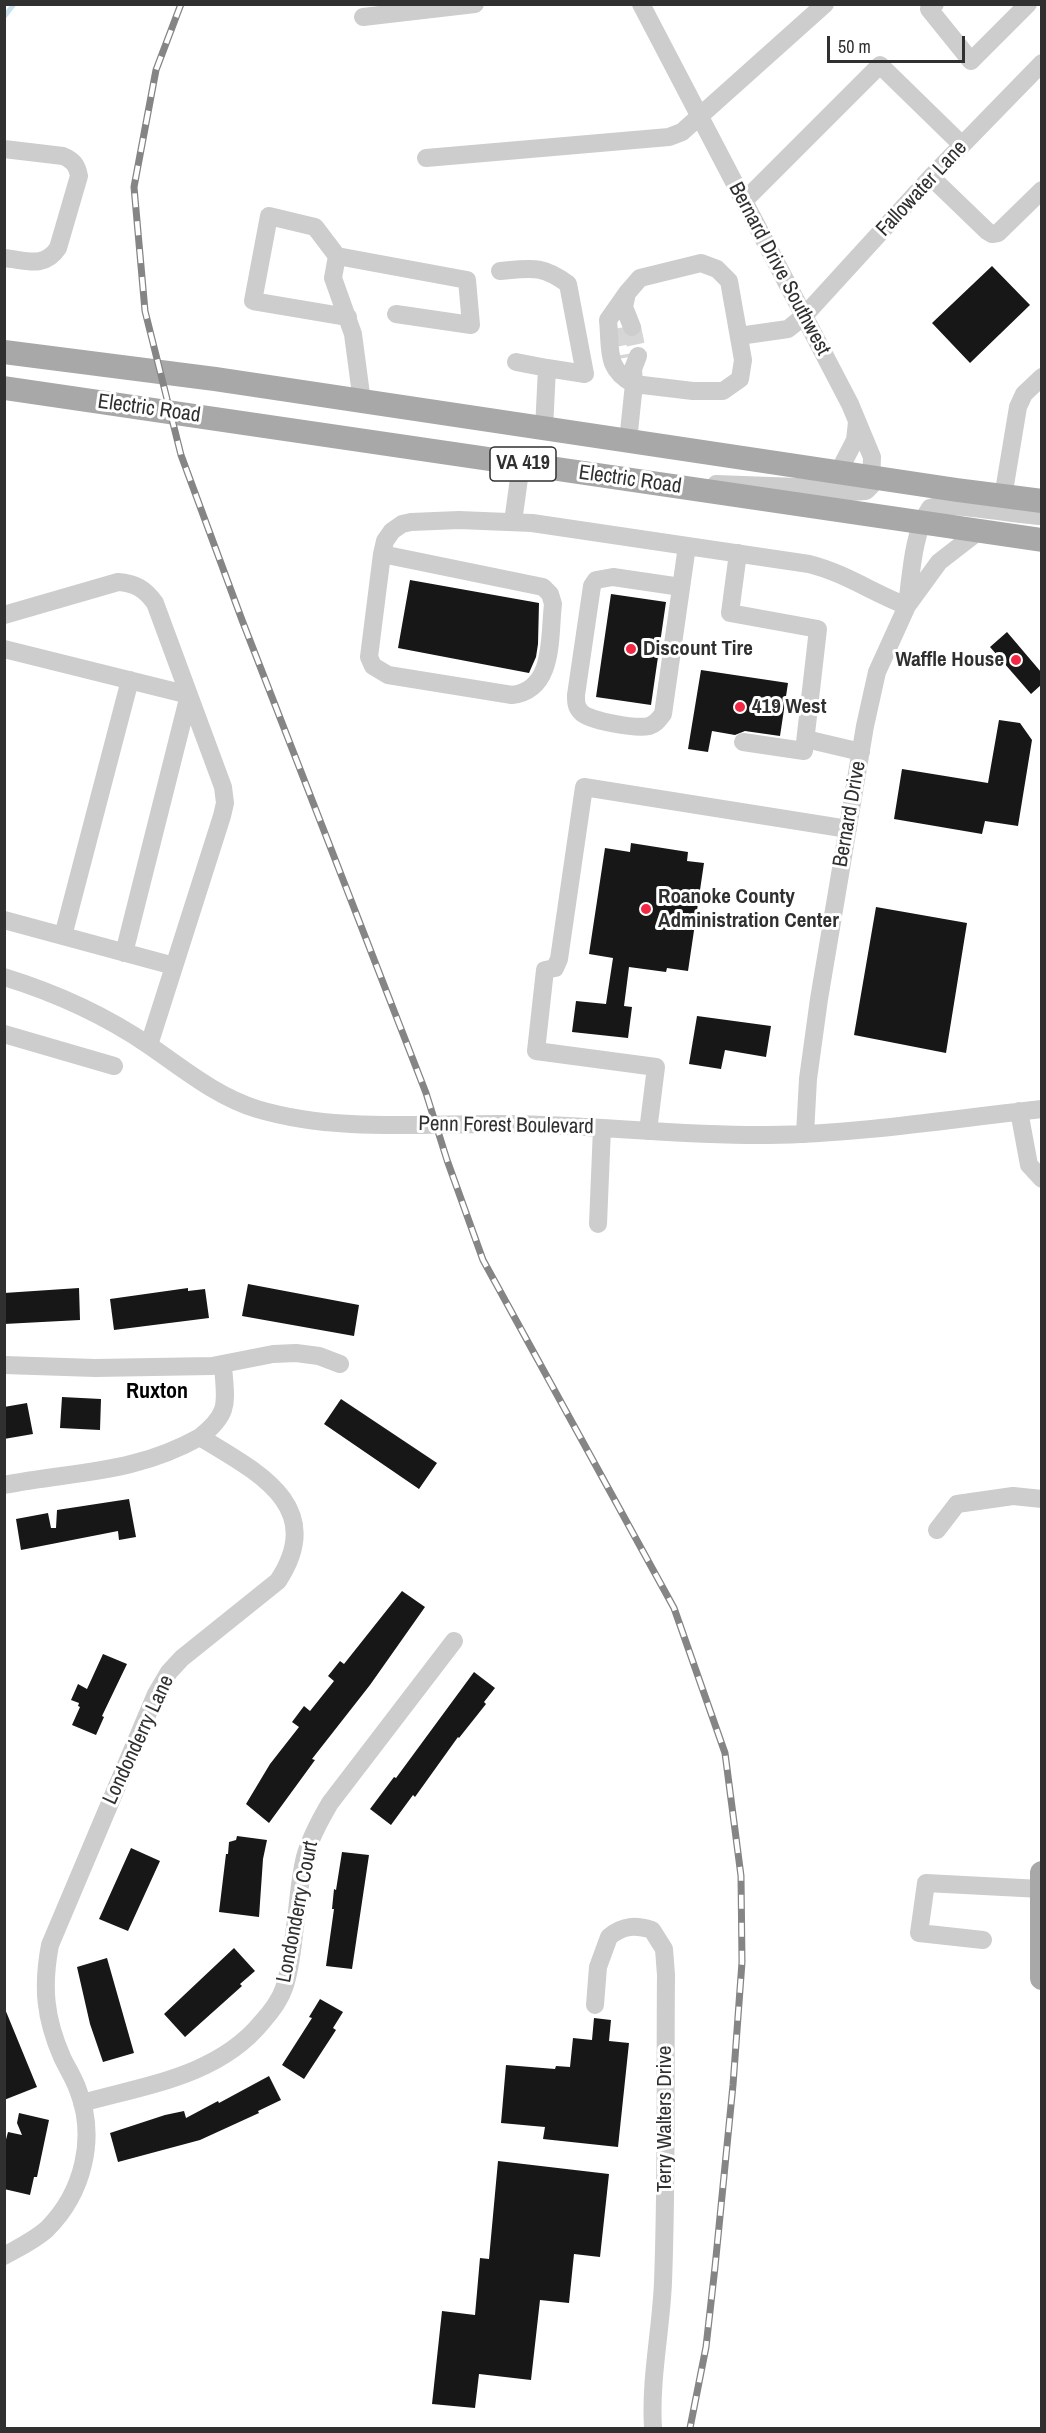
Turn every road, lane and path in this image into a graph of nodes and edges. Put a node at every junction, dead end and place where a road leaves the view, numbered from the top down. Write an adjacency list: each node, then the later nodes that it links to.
1 (475, 4): 6 (street)
2 (641, 4): 8 (street, Bernard Drive Southwest)
3 (825, 4): 8 (street)
4 (935, 4): 5 (street)
5 (1028, 4)
6 (363, 17)
7 (1038, 71): 9 (street, Fallowater Lane)
8 (699, 117): 11 (street); 14 (street, Bernard Drive Southwest)
9 (962, 145): 12 (street, Fallowater Lane); 14 (street)
10 (4, 149): 16 (street)
11 (426, 158)
12 (931, 177): 13 (street); 20 (street, Fallowater Lane)
13 (1041, 190)
14 (744, 201): 20 (street, Bernard Drive Southwest)
15 (337, 256): 19 (street); 21 (street); 21 (street)
16 (4, 258)
17 (500, 271): 27 (street)
18 (625, 300): 22 (street); 23 (street); 26 (street)
19 (396, 314)
20 (804, 316): 23 (street, Fallowater Lane); 31 (street, Bernard Drive Southwest)
21 (348, 317): 30 (street)
22 (626, 327)
23 (739, 336): 26 (street)
24 (4, 352): 30 (main road, Electric Road / VA 419)
25 (516, 362): 27 (street)
26 (632, 367): 33 (street)
27 (547, 368): 32 (street)
28 (1041, 377): 38 (street)
29 (4, 388): 34 (main road, Electric Road / VA 419)
30 (362, 402): 32 (main road, Electric Road / VA 419)
31 (857, 422): 35 (street); 36 (street, Bernard Drive Southwest)
32 (544, 429): 33 (main road, Electric Road / VA 419)
33 (627, 441): 35 (main road, Electric Road / VA 419)
34 (521, 464): 37 (main road, Electric Road / VA 419); 41 (street)
35 (838, 473): 36 (main road, Electric Road / VA 419)
36 (872, 477): 37 (street); 38 (main road, Electric Road / VA 419)
37 (694, 489): 42 (main road, Electric Road / VA 419)
38 (1003, 497): 39 (main road, Electric Road / VA 419)
39 (1041, 501)
40 (1041, 516): 42 (street)
41 (513, 522): 45 (street); 47 (street)
42 (923, 523): 43 (main road, Electric Road / VA 419); 49 (street, Bernard Drive)
43 (979, 531): 44 (main road, Electric Road / VA 419); 49 (street, Bernard Drive)
44 (1041, 540)
45 (687, 546): 46 (street); 48 (street)
46 (738, 553): 49 (street); 54 (street)
47 (382, 554): 47 (street)
48 (681, 587): 48 (street)
49 (907, 606): 56 (street, Bernard Drive)
50 (4, 615): 53 (street)
51 (4, 649): 52 (street)
52 (130, 680): 53 (street); 59 (street)
53 (189, 695): 60 (street); 61 (street)
54 (806, 739): 55 (street); 56 (street)
55 (743, 742)
56 (861, 752): 57 (street, Bernard Drive)
57 (848, 828): 69 (street); 70 (street, Bernard Drive)
58 (4, 920): 59 (street)
59 (63, 936): 60 (street)
60 (124, 953): 61 (street)
61 (174, 966): 64 (street)
62 (4, 977): 64 (street, Penn Forest Boulevard)
63 (4, 1035): 65 (street)
64 (149, 1045): 68 (street, Penn Forest Boulevard)
65 (114, 1066)
66 (1041, 1109): 67 (street, Penn Forest Boulevard)
67 (1019, 1111): 70 (street, Penn Forest Boulevard); 71 (street)
68 (602, 1128): 69 (street, Penn Forest Boulevard); 72 (street)
69 (648, 1131): 70 (street, Penn Forest Boulevard)
70 (805, 1134)
71 (1041, 1179)
72 (598, 1224)
73 (223, 1364): 74 (street); 75 (street); 76 (street)
74 (340, 1364)
75 (4, 1365)
76 (200, 1437): 77 (street); 86 (street, Londonderry Lane)
77 (4, 1485)
78 (1041, 1499): 79 (street)
79 (937, 1530)
80 (454, 1641): 86 (street, Londonderry Court)
81 (1041, 1874): 82 (main road)
82 (1041, 1889): 83 (street); 84 (main road)
83 (983, 1940)
84 (1041, 1978)
85 (595, 2006): 88 (street, Terry Walters Drive)
86 (82, 2103): 87 (street, Londonderry Lane)
87 (4, 2256)
88 (653, 2428)

